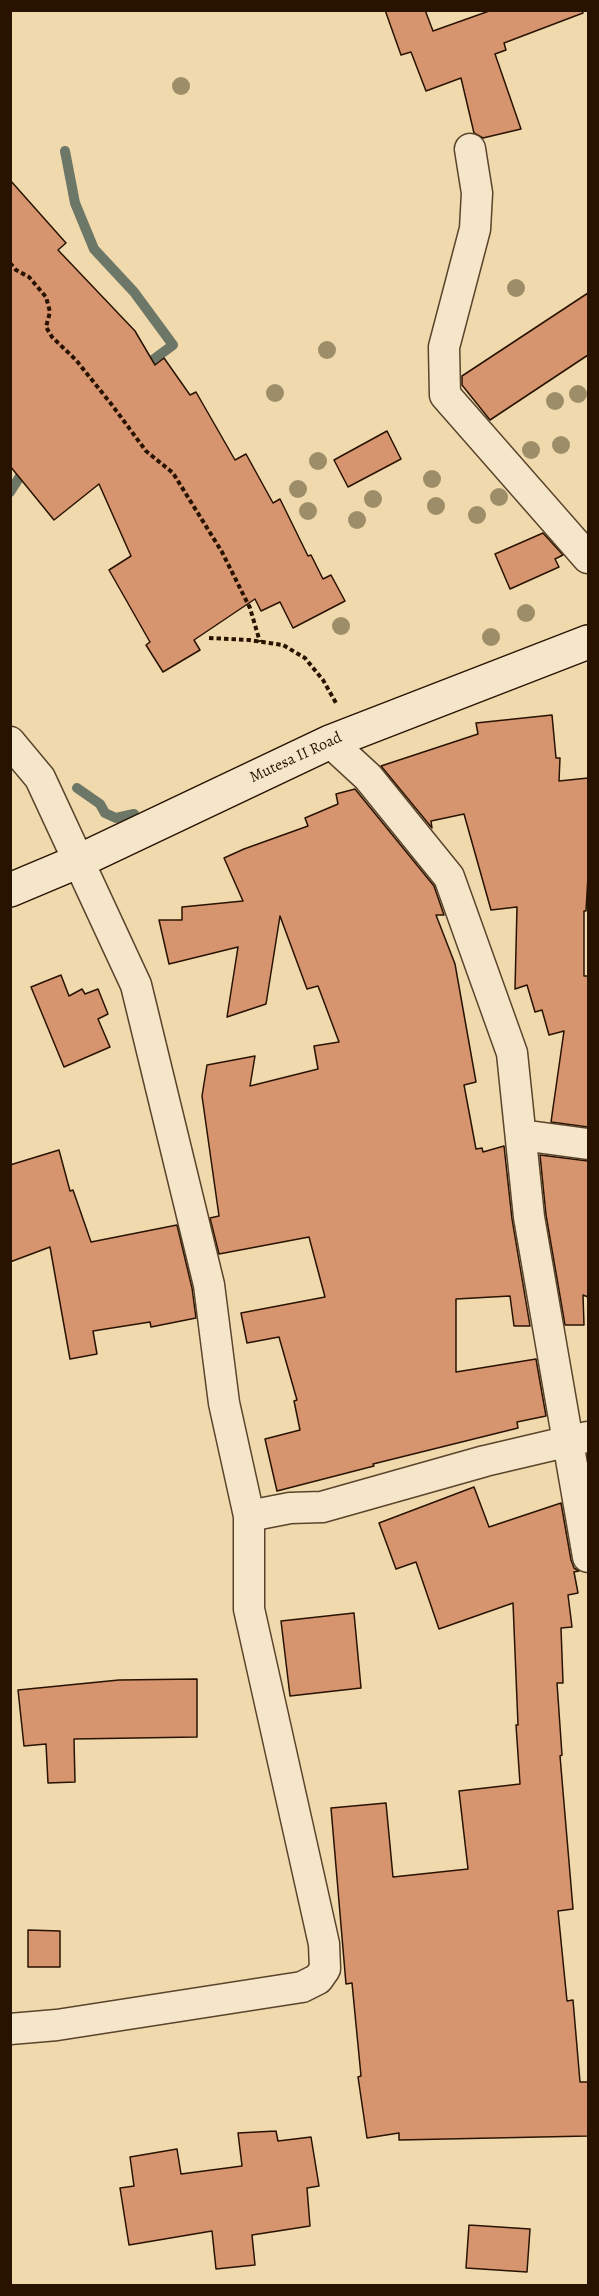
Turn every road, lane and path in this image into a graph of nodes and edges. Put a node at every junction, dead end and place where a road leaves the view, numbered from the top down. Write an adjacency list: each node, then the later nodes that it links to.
1 (470, 149): 3 (street)
2 (10, 263): 5 (path)
3 (588, 558)
4 (209, 638): 5 (path)
5 (260, 642): 7 (path)
6 (588, 642): 7 (street, Mutesa II Road)
7 (342, 737): 9 (street, Mutesa II Road); 11 (street)
8 (10, 742): 9 (street)
9 (79, 861): 10 (street, Mutesa II Road); 14 (street)
10 (10, 890)
11 (521, 1135): 12 (street); 13 (street)
12 (588, 1144)
13 (579, 1439): 14 (street); 15 (street)
14 (249, 1516): 16 (street)
15 (588, 1557)
16 (10, 2029)

